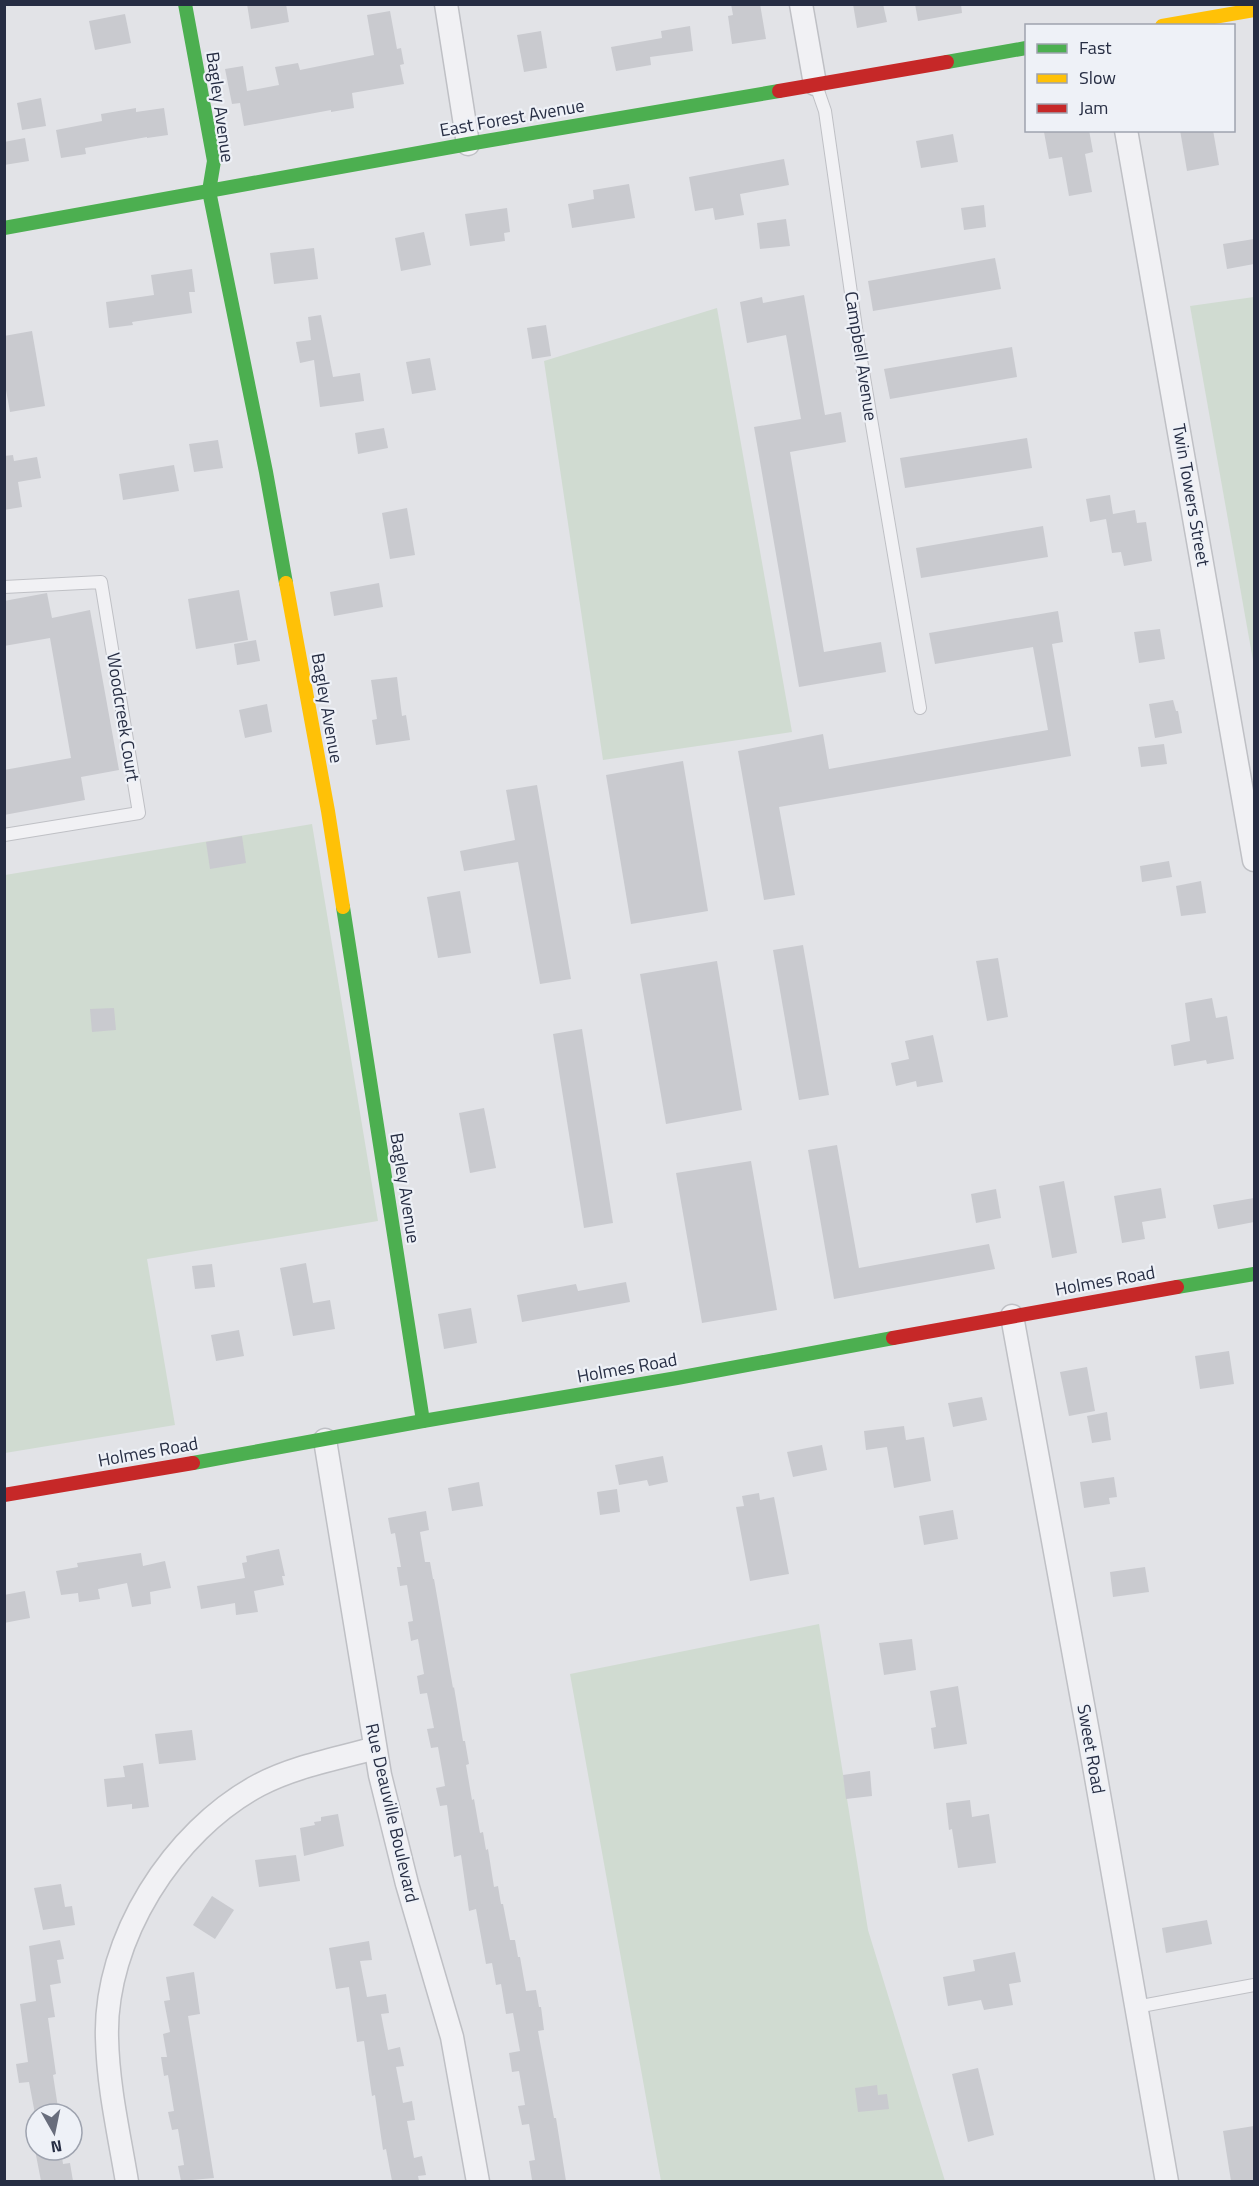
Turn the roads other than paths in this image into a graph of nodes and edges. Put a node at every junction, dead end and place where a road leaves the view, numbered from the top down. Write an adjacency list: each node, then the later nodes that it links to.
1 (185, 4): 10 (street, Bagley Avenue)
2 (446, 4): 9 (street)
3 (801, 4): 7 (street, Campbell Avenue)
4 (1254, 10): 5 (street)
5 (1174, 24)
6 (1025, 48): 7 (street, East Forest Avenue)
7 (815, 84): 9 (street, East Forest Avenue); 13 (lane, Campbell Avenue)
8 (1126, 132): 15 (street, Twin Towers Street)
9 (468, 144): 10 (street, East Forest Avenue)
10 (209, 191): 11 (street, East Forest Avenue); 18 (street, Bagley Avenue)
11 (4, 228)
12 (4, 587): 14 (lane, Woodcreek Court)
13 (920, 708)
14 (4, 835)
15 (1254, 860)
16 (1254, 1274): 17 (street, Holmes Road)
17 (1012, 1316): 18 (street, Holmes Road); 23 (street, Sweet Road)
18 (423, 1421): 19 (street, Holmes Road)
19 (325, 1440): 20 (street, Holmes Road); 21 (street, Rue Deauville Boulevard)
20 (4, 1495)
21 (375, 1748): 24 (street); 25 (street, Rue Deauville Boulevard)
22 (1254, 1985): 23 (lane)
23 (1136, 2007): 26 (street, Sweet Road)
24 (128, 2181)
25 (478, 2181)
26 (1167, 2181)

